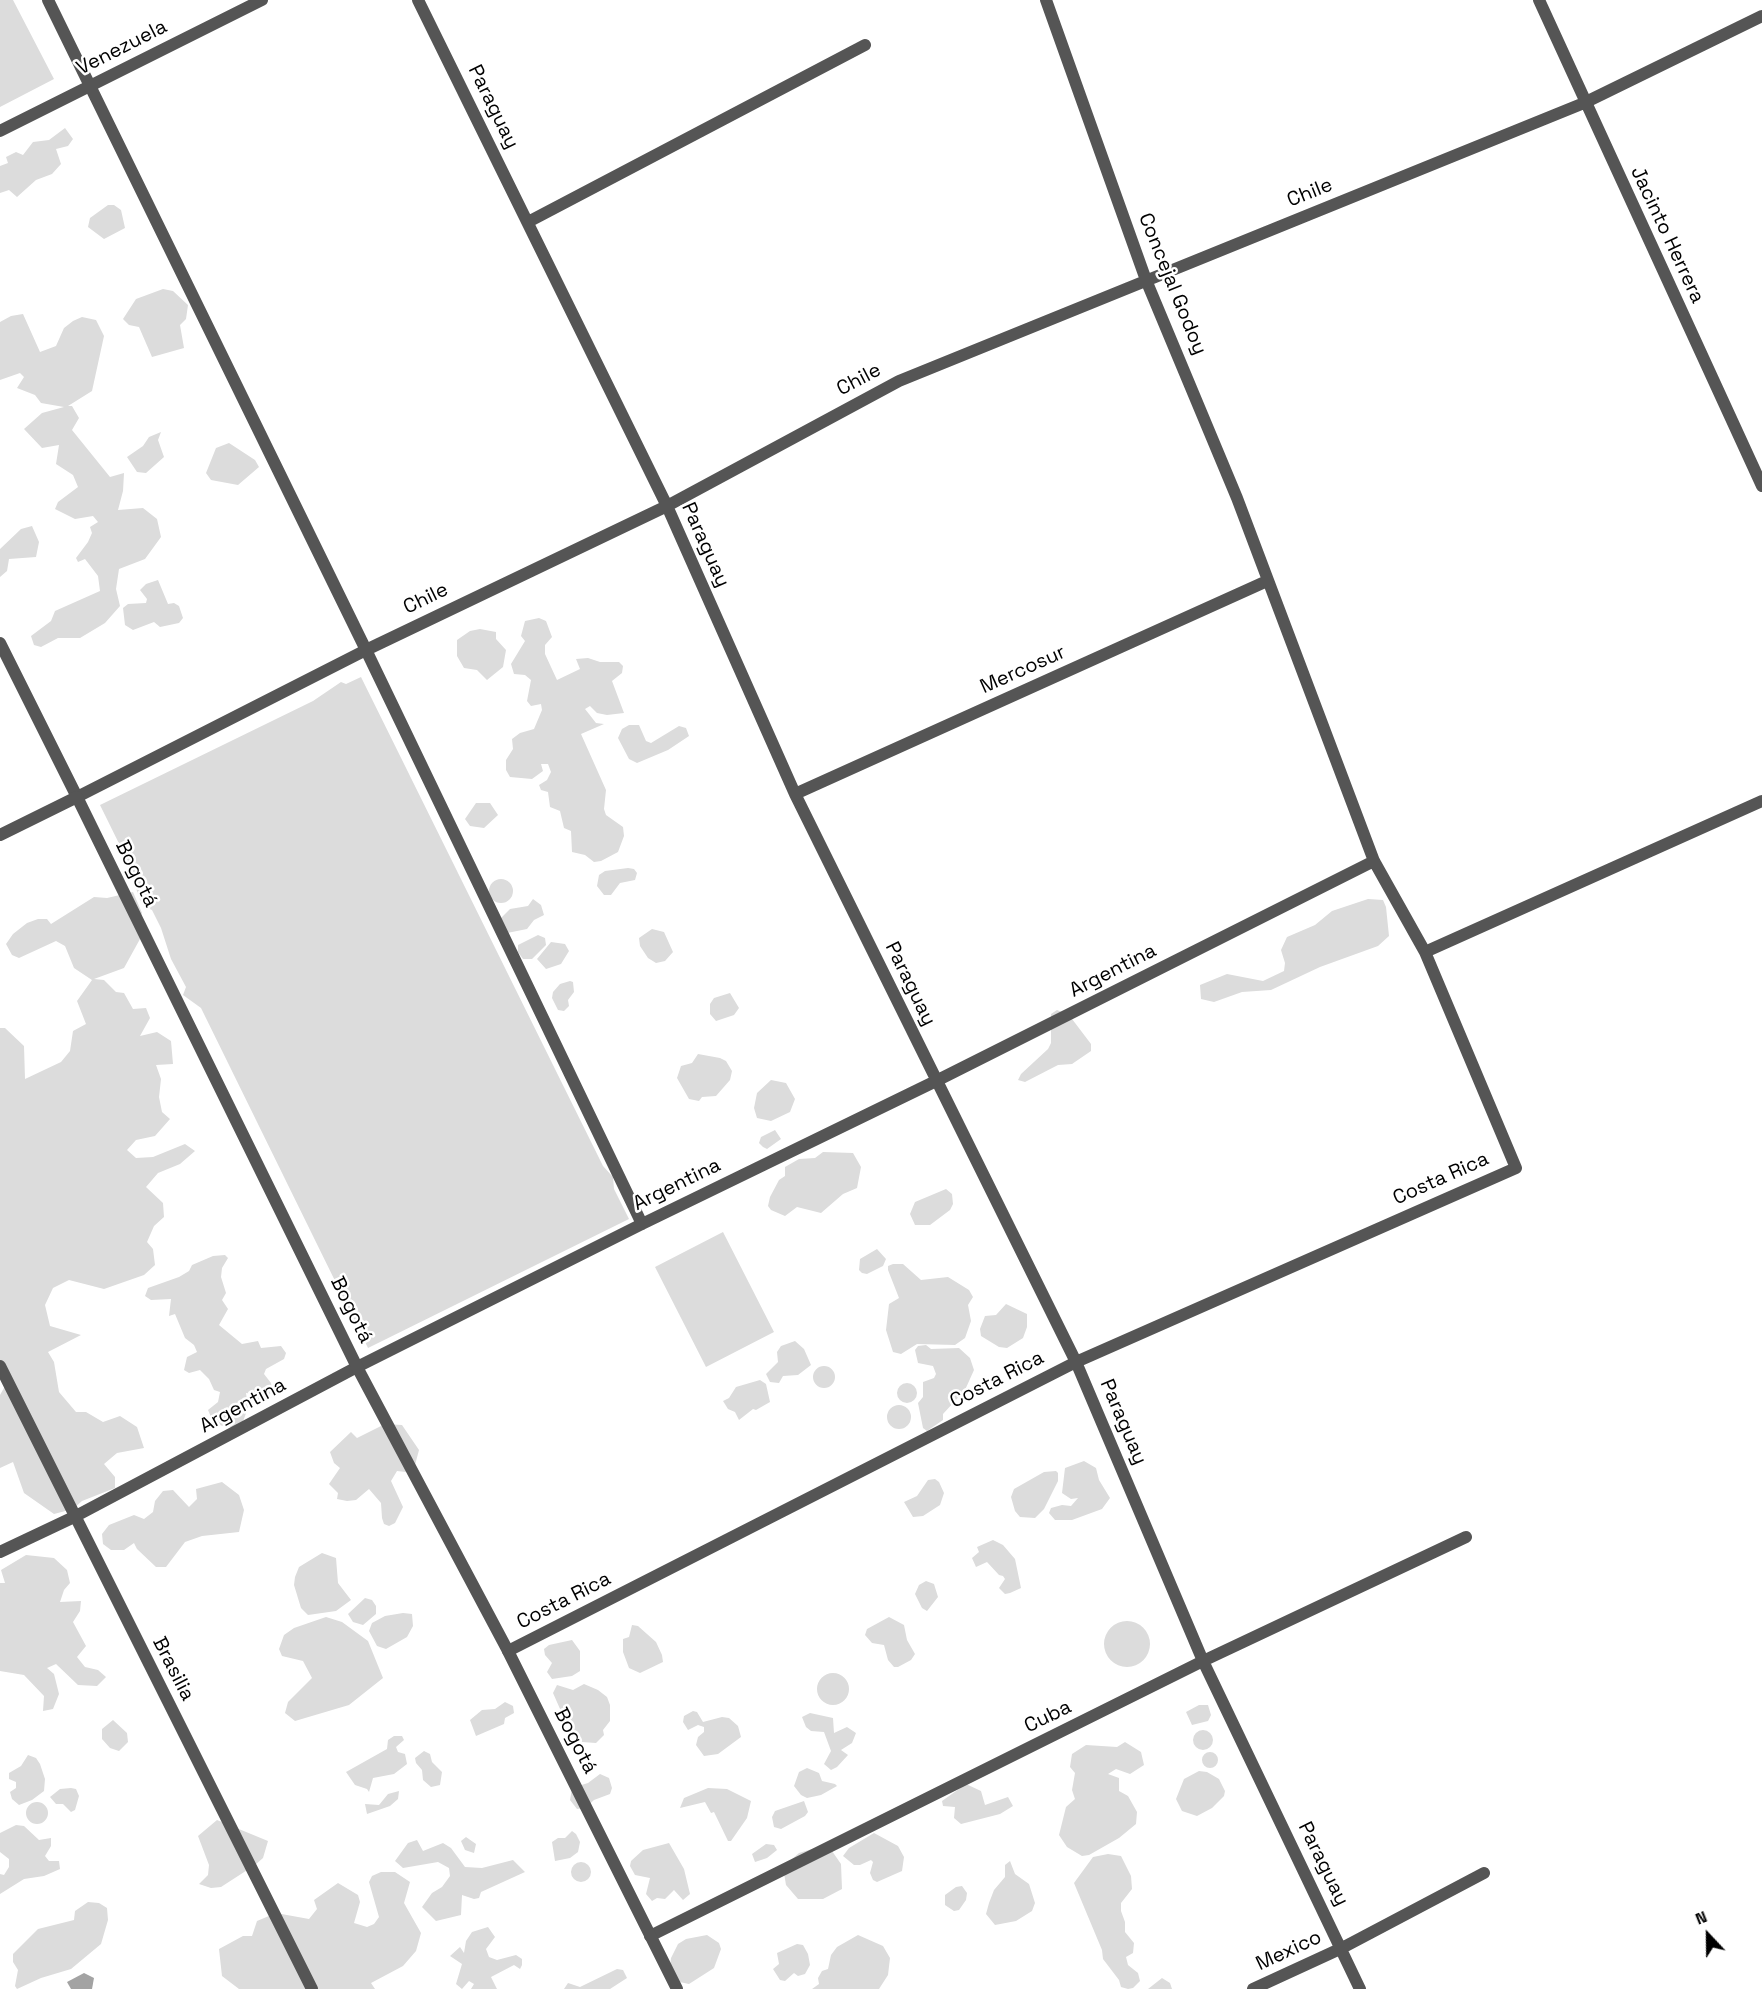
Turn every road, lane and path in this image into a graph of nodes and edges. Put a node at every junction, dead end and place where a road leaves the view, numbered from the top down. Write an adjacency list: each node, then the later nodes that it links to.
1 (48, 0): 8 (street)
2 (262, 0): 8 (street, Venezuela)
3 (418, 0): 11 (street, Paraguay)
4 (1046, 0): 12 (street, Concejal Godoy)
5 (1539, 0): 9 (street, Jacinto Herrera)
6 (1762, 16): 9 (street, Chile)
7 (865, 45): 11 (street)
8 (92, 85): 10 (street, Venezuela); 17 (street)
9 (1584, 103): 12 (street, Chile); 13 (street, Jacinto Herrera)
10 (0, 131)
11 (528, 222): 14 (street, Paraguay)
12 (1146, 280): 14 (street, Chile); 15 (street, Concejal Godoy)
13 (1762, 486)
14 (667, 506): 17 (street, Chile); 18 (street, Paraguay)
15 (1267, 581): 18 (street, Mercosur); 22 (street, Concejal Godoy)
16 (0, 643): 19 (street, Bogotá)
17 (366, 650): 19 (street, Chile); 26 (street)
18 (795, 794): 24 (street, Paraguay)
19 (77, 797): 21 (street, Chile); 29 (street, Bogotá)
20 (1762, 801): 23 (street)
21 (0, 835)
22 (1374, 861): 23 (street, Concejal Godoy); 24 (street, Argentina)
23 (1425, 952): 25 (street, Concejal Godoy)
24 (936, 1082): 26 (street, Argentina); 27 (street, Paraguay)
25 (1516, 1167): 27 (street, Costa Rica)
26 (642, 1224): 29 (street, Argentina)
27 (1076, 1362): 33 (street, Costa Rica); 34 (street, Paraguay)
28 (0, 1366): 30 (street, Brasilia)
29 (357, 1367): 30 (street, Argentina); 33 (street, Bogotá)
30 (74, 1517): 32 (street, Argentina); 38 (street, Brasilia)
31 (1466, 1537): 34 (street, Cuba)
32 (0, 1552)
33 (508, 1652): 36 (street, Bogotá)
34 (1203, 1661): 36 (street, Cuba); 37 (street, Paraguay)
35 (1485, 1873): 37 (street, Mexico)
36 (650, 1936): 39 (street, Bogotá)
37 (1342, 1948): 40 (street, Mexico); 41 (street, Paraguay)
38 (312, 1989)
39 (677, 1989)
40 (1253, 1989)
41 (1360, 1989)

